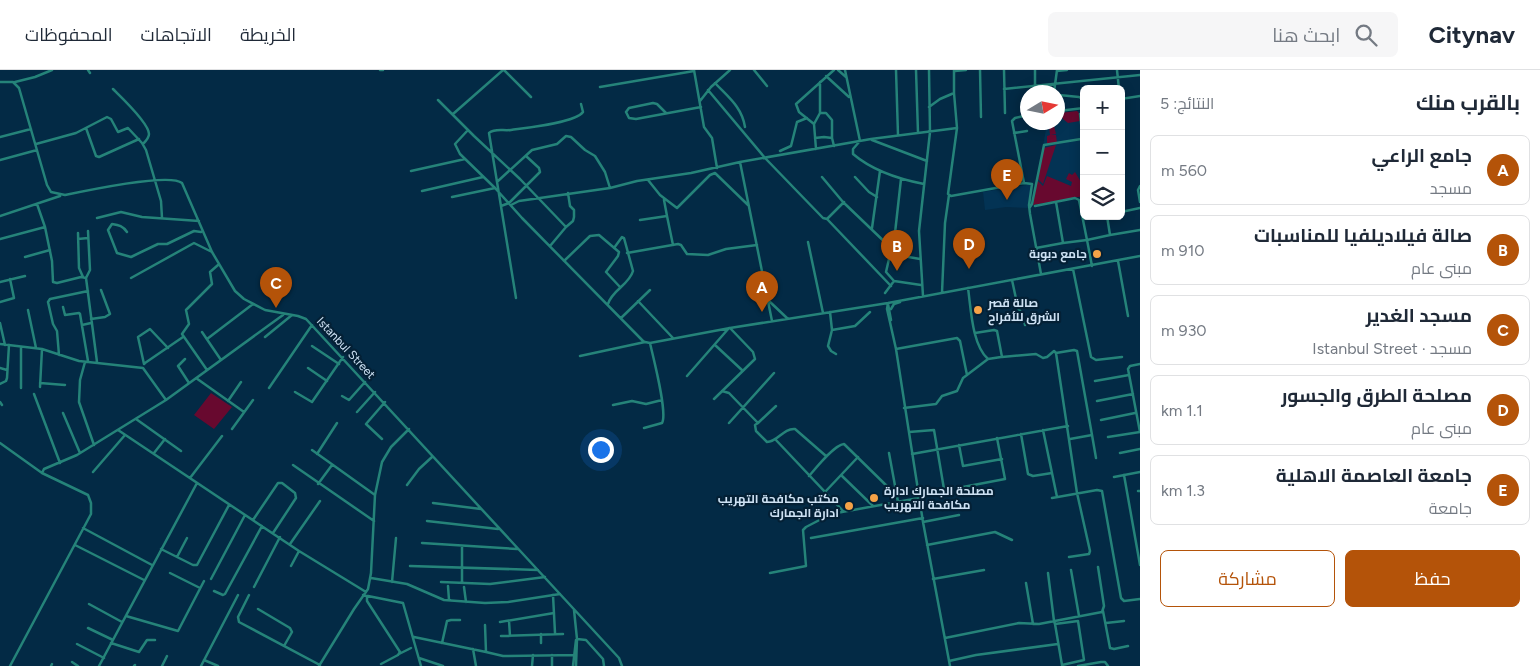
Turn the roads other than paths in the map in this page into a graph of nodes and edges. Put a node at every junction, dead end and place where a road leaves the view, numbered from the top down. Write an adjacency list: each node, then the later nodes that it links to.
1 (52, 70): 27 (street)
2 (503, 70): 41 (street); 55 (street)
3 (730, 70): 28 (street)
4 (754, 70): 32 (street)
5 (834, 70): 22 (street)
6 (838, 70): 24 (street)
7 (845, 70): 24 (street)
8 (896, 70): 69 (street)
9 (916, 70): 67 (street)
10 (929, 70): 49 (street)
11 (966, 70): 20 (street)
12 (980, 70): 56 (street)
13 (1004, 70): 36 (street)
14 (1035, 70): 30 (street)
15 (1057, 70): 16 (street); 29 (street)
16 (1068, 70)
17 (1117, 70): 23 (street)
18 (687, 71): 19 (street); 33 (street)
19 (694, 71): 46 (street)
20 (954, 71): 38 (street)
21 (1140, 75): 23 (street)
22 (826, 76): 25 (street); 42 (street)
23 (1117, 77): 29 (street); 31 (street)
24 (847, 78): 42 (street)
25 (821, 80): 53 (street); 57 (street)
26 (0, 82): 27 (street)
27 (14, 82): 63 (street)
28 (715, 83): 37 (street); 60 (street)
29 (1055, 83): 30 (street)
30 (1035, 85)
31 (1118, 85)
32 (767, 86)
33 (600, 87)
34 (1020, 87): 36 (street)
35 (113, 89): 78 (street)
36 (1004, 89): 54 (street)
37 (708, 90): 46 (street); 85 (street)
38 (954, 93): 49 (street); 62 (street)
39 (1065, 96): 43 (street)
40 (1140, 96): 44 (street)
41 (531, 97)
42 (850, 98): 75 (street)
43 (1080, 98)
44 (1125, 98)
45 (438, 100): 55 (street)
46 (700, 102): 48 (street)
47 (581, 104): 83 (street)
48 (701, 107): 52 (street); 90 (street)
49 (929, 107): 66 (street)
50 (1080, 108): 51 (street)
51 (1065, 110)
52 (666, 113): 52 (street)
53 (820, 113): 59 (street); 72 (street)
54 (1005, 113)
55 (453, 114): 64 (street)
56 (981, 117)
57 (807, 118): 59 (street); 82 (street)
58 (1020, 118): 68 (street)
59 (814, 124): 71 (street)
60 (745, 127)
61 (86, 128): 73 (street); 73 (street); 77 (street)
62 (957, 128): 66 (street); 111 (street)
63 (32, 129): 70 (street); 77 (street)
64 (468, 130): 83 (street); 86 (street)
65 (1027, 131): 68 (street)
66 (930, 132): 67 (street); 88 (street)
67 (918, 133): 69 (street)
68 (1014, 133): 101 (street)
69 (898, 136): 74 (street)
70 (0, 137)
71 (815, 138): 72 (street); 80 (street)
72 (832, 138): 79 (street)
73 (139, 139): 78 (street)
74 (871, 139): 75 (street); 88 (street)
75 (860, 141): 79 (street); 93 (street)
76 (1080, 141): 126 (street)
77 (36, 144): 81 (street)
78 (143, 144): 99 (street)
79 (834, 146): 80 (street)
80 (816, 149): 85 (street)
81 (38, 150): 87 (street); 107 (street)
82 (780, 151)
83 (492, 152): 91 (street); 100 (street)
84 (526, 156): 91 (street); 103 (street); 106 (street)
85 (765, 158): 89 (street); 133 (street)
86 (465, 159): 92 (street); 94 (street)
87 (0, 160)
88 (927, 160): 102 (street)
89 (740, 162): 90 (street); 124 (street)
90 (717, 168): 97 (street)
91 (510, 170): 100 (street); 103 (street)
92 (411, 171)
93 (880, 171): 98 (street); 114 (street)
94 (483, 176): 105 (street); 108 (street)
95 (822, 177): 118 (street)
96 (855, 177): 114 (street)
97 (647, 179): 106 (street); 116 (street)
98 (901, 179): 102 (street); 156 (street)
99 (156, 181): 112 (street, Istanbul Street); 132 (street); 136 (street, Istanbul Street)
100 (498, 182): 109 (street)
101 (1024, 183): 111 (street); 126 (street)
102 (924, 184): 164 (street)
103 (527, 186): 115 (street); 122 (street)
104 (1140, 186): 120 (street)
105 (495, 188): 109 (street); 113 (street)
106 (610, 188): 110 (street)
107 (50, 191): 112 (street); 117 (street)
108 (422, 191)
109 (500, 193): 122 (street); 123 (street)
110 (568, 193): 115 (street); 138 (street)
111 (949, 195): 186 (street)
112 (61, 196): 117 (street, Istanbul Street)
113 (452, 197)
114 (877, 197): 139 (street)
115 (538, 198): 122 (street); 138 (street)
116 (664, 198): 124 (street); 130 (street)
117 (45, 201): 121 (street, Istanbul Street)
118 (844, 202): 133 (street); 139 (street)
119 (1056, 202): 125 (street); 149 (street); 151 (street)
120 (1140, 202)
121 (38, 204): 129 (street, Istanbul Street); 137 (street)
122 (510, 204): 123 (street); 154 (street)
123 (501, 206): 188 (street)
124 (749, 206): 153 (street)
125 (1035, 206)
126 (1030, 207): 157 (street)
127 (1140, 208): 128 (street)
128 (1125, 211)
129 (0, 216)
130 (667, 216): 134 (street); 152 (street)
131 (97, 218): 132 (street)
132 (162, 218): 136 (street)
133 (827, 219): 179 (street)
134 (640, 220)
135 (1108, 220): 145 (street)
136 (198, 221): 143 (street, Istanbul Street)
137 (44, 227): 147 (street); 158 (street)
138 (566, 227): 154 (street)
139 (872, 228): 156 (street)
140 (1140, 230): 145 (street)
141 (88, 231): 146 (street)
142 (127, 232): 143 (street)
143 (202, 232): 159 (street, Istanbul Street)
144 (78, 233): 148 (street)
145 (1110, 235): 149 (street)
146 (88, 238): 148 (street); 172 (street)
147 (0, 239)
148 (78, 239): 172 (street)
149 (1088, 240): 151 (street); 168 (street)
150 (808, 242): 200 (street)
151 (1063, 243): 157 (street)
152 (673, 245): 153 (street); 160 (street)
153 (757, 245): 189 (street)
154 (550, 246): 165 (street)
155 (614, 248): 160 (street); 165 (street); 180 (street)
156 (891, 248): 176 (street)
157 (1036, 248): 170 (street)
158 (50, 250): 163 (street); 172 (street)
159 (212, 252): 167 (street, Istanbul Street); 173 (street)
160 (627, 253): 180 (street)
161 (903, 256): 164 (street)
162 (1140, 256): 166 (street)
163 (25, 257)
164 (920, 260): 178 (street)
165 (564, 261): 195 (street)
166 (1118, 261): 168 (street); 204 (street)
167 (218, 265): 194 (street, Istanbul Street); 218 (street)
168 (1092, 266): 169 (street)
169 (1073, 269): 170 (street); 240 (street)
170 (1041, 274): 175 (street)
171 (25, 276): 174 (street)
172 (85, 278): 184 (street)
173 (130, 278)
174 (10, 280): 177 (street); 191 (street)
175 (1012, 280): 181 (street); 212 (street)
176 (894, 281): 178 (street); 179 (street)
177 (0, 282)
178 (922, 285): 187 (street)
179 (891, 286): 185 (street)
180 (620, 287): 195 (street)
181 (968, 288): 186 (street); 217 (street)
182 (101, 290): 207 (street)
183 (650, 290): 192 (street)
184 (88, 291): 207 (street); 235 (street)
185 (885, 293)
186 (942, 293): 187 (street)
187 (923, 296): 190 (street)
188 (516, 298)
189 (768, 300): 206 (street); 208 (street)
190 (905, 300): 193 (street); 201 (street)
191 (0, 302)
192 (638, 302): 205 (street); 220 (street)
193 (888, 303): 198 (street); 201 (street); 214 (street)
194 (253, 304): 202 (street, Istanbul Street); 221 (street)
195 (608, 304): 205 (street)
196 (63, 307): 210 (street)
197 (28, 310): 230 (street)
198 (830, 312): 200 (street); 215 (street)
199 (870, 312): 215 (street)
200 (823, 313): 206 (street)
201 (891, 313): 214 (street)
202 (284, 314): 203 (street, Istanbul Street); 243 (street)
203 (292, 315): 211 (street, Istanbul Street); 219 (street)
204 (1128, 316)
205 (621, 318): 222 (street)
206 (788, 319): 208 (street)
207 (91, 321): 210 (street); 245 (street)
208 (772, 321): 213 (street)
209 (0, 323): 225 (street)
210 (82, 325): 244 (street)
211 (312, 325): 238 (street, Istanbul Street); 269 (street)
212 (1025, 325)
213 (730, 328): 220 (street); 226 (street); 254 (street)
214 (892, 329): 233 (street)
215 (832, 330): 236 (street)
216 (202, 332): 221 (street)
217 (975, 333): 239 (street); 242 (street)
218 (183, 337): 231 (street); 253 (street)
219 (265, 337)
220 (673, 338): 223 (street)
221 (207, 339): 243 (street)
222 (645, 342): 223 (street); 237 (street)
223 (650, 343): 280 (street)
224 (0, 344): 225 (street)
225 (5, 345): 227 (street)
226 (715, 345): 254 (street); 258 (street)
227 (9, 346): 229 (street); 252 (street)
228 (312, 346): 247 (street)
229 (21, 347): 230 (street); 268 (street)
230 (36, 348): 232 (street)
231 (168, 348): 246 (street); 246 (street)
232 (42, 349): 235 (street); 267 (street)
233 (896, 349): 257 (street); 289 (street)
234 (1056, 353): 239 (street); 299 (street); 309 (street)
235 (59, 354): 244 (street)
236 (836, 354)
237 (580, 356)
238 (343, 357): 247 (street); 263 (street, Istanbul Street)
239 (1002, 357): 242 (street)
240 (1122, 357)
241 (185, 359): 264 (street)
242 (988, 359): 257 (street)
243 (221, 360): 253 (street)
244 (86, 361): 245 (street); 318 (street)
245 (97, 362): 250 (street)
246 (144, 364): 250 (street)
247 (339, 364): 260 (street)
248 (1140, 364): 256 (street)
249 (0, 368): 252 (street)
250 (143, 368): 278 (street)
251 (308, 368): 260 (street)
252 (7, 370): 265 (street)
253 (207, 370): 259 (street)
254 (743, 371): 266 (street)
255 (774, 373): 288 (street)
256 (1129, 374): 261 (street); 275 (street)
257 (967, 375): 289 (street)
258 (687, 376)
259 (196, 378): 264 (street); 282 (street)
260 (327, 381): 271 (street)
261 (1095, 381)
262 (242, 382): 282 (street)
263 (366, 382): 272 (street, Istanbul Street); 276 (street)
264 (189, 383): 278 (street)
265 (0, 384)
266 (730, 384): 270 (street); 273 (street)
267 (65, 385)
268 (21, 388)
269 (268, 388)
270 (722, 391): 273 (street); 277 (street)
271 (295, 392)
272 (375, 392): 284 (street, Istanbul Street); 291 (street)
273 (729, 393): 288 (street)
274 (34, 394): 335 (street)
275 (1132, 394): 281 (street); 293 (street)
276 (342, 396)
277 (714, 399)
278 (166, 400): 294 (street)
279 (253, 400): 290 (street)
280 (662, 400): 285 (street); 300 (street)
281 (1097, 400)
282 (228, 401): 290 (street)
283 (0, 402): 286 (street)
284 (384, 402): 302 (street, Istanbul Street); 314 (street)
285 (613, 405)
286 (2, 406)
287 (776, 406): 298 (street)
288 (743, 407): 297 (street); 298 (street)
289 (904, 408): 305 (street)
290 (244, 412): 301 (street)
291 (357, 412)
292 (63, 413): 324 (street)
293 (1135, 413): 295 (street); 306 (street)
294 (136, 419): 303 (street); 313 (street)
295 (1101, 420)
296 (337, 423): 328 (street)
297 (728, 423)
298 (758, 423): 315 (street)
299 (1068, 426): 304 (street); 316 (street)
300 (644, 428)
301 (232, 429)
302 (409, 429): 331 (street, Istanbul Street); 355 (street)
303 (118, 430): 308 (street); 318 (street)
304 (1043, 430): 307 (street); 341 (street)
305 (908, 432): 320 (street); 329 (street)
306 (1140, 433): 311 (street)
307 (1021, 434): 312 (street); 341 (street)
308 (125, 435): 325 (street); 338 (street)
309 (1092, 435): 316 (street); 333 (street)
310 (222, 436): 346 (street)
311 (1108, 437)
312 (998, 438): 319 (street); 334 (street)
313 (165, 439): 323 (street); 325 (street)
314 (382, 439)
315 (775, 439): 330 (street); 344 (street)
316 (1070, 439): 354 (street)
317 (0, 443): 340 (street)
318 (94, 445): 324 (street)
319 (959, 445): 320 (street); 334 (street)
320 (937, 449): 329 (street); 351 (street)
321 (1140, 449): 327 (street)
322 (312, 450): 328 (street)
323 (181, 451)
324 (80, 452): 335 (street)
325 (154, 453): 346 (street)
326 (889, 453): 353 (street)
327 (1120, 453)
328 (317, 454): 336 (street)
329 (912, 454): 357 (street)
330 (826, 456): 332 (street); 344 (street)
331 (432, 457): 349 (street); 364 (street, Istanbul Street)
332 (858, 457): 342 (street); 353 (street)
333 (1096, 458)
334 (1002, 459): 350 (street)
335 (60, 463): 340 (street)
336 (332, 465): 348 (street); 355 (street)
337 (293, 466): 348 (street)
338 (93, 472)
339 (1140, 472): 343 (street)
340 (42, 473): 374 (street)
341 (1052, 473): 356 (street)
342 (841, 475): 352 (street); 363 (street)
343 (1124, 475): 345 (street); 393 (street)
344 (808, 476): 352 (street)
345 (1114, 477)
346 (190, 478): 347 (street)
347 (197, 483): 362 (street); 387 (street)
348 (318, 484): 370 (street)
349 (407, 485)
350 (963, 487)
351 (944, 490)
352 (825, 492): 365 (street)
353 (895, 494): 360 (street)
354 (1077, 494): 356 (street); 391 (street); 426 (street)
355 (375, 495): 370 (street)
356 (1057, 497): 358 (street)
357 (919, 498): 360 (street); 368 (street)
358 (1052, 498)
359 (320, 501): 383 (street)
360 (898, 502): 363 (street)
361 (433, 503): 364 (street)
362 (229, 505): 366 (street); 390 (street)
363 (873, 506): 365 (street)
364 (481, 509): 375 (street, Istanbul Street)
365 (843, 512): 402 (street)
366 (245, 515): 369 (street); 406 (street)
367 (959, 515): 372 (street)
368 (922, 518): 372 (street); 380 (street)
369 (253, 520): 373 (street); 376 (street)
370 (374, 521): 405 (street)
371 (427, 521): 375 (street)
372 (923, 522): 385 (street)
373 (262, 526): 376 (street); 418 (street)
374 (83, 528): 384 (street); 392 (street)
375 (500, 529): 388 (street, Istanbul Street)
376 (273, 533): 377 (street)
377 (280, 537): 383 (street); 414 (street)
378 (187, 538): 390 (street)
379 (396, 538): 410 (street)
380 (811, 538)
381 (1012, 540): 385 (street)
382 (422, 543): 386 (street)
383 (290, 544): 389 (street)
384 (75, 545): 408 (street); 479 (street)
385 (927, 545): 407 (street)
386 (462, 546): 388 (street); 397 (street)
387 (160, 549): 390 (street); 392 (street)
388 (519, 549): 398 (street, Istanbul Street)
389 (299, 551): 394 (street); 419 (street)
390 (177, 557)
391 (1069, 557)
392 (152, 565): 408 (street)
393 (1140, 565)
394 (291, 566)
395 (410, 566): 397 (street)
396 (1098, 566): 432 (street)
397 (462, 568): 398 (street); 412 (street)
398 (538, 570): 404 (street, Istanbul Street)
399 (984, 570): 407 (street)
400 (1071, 570): 435 (street)
401 (170, 573): 417 (street)
402 (770, 573)
403 (1048, 573): 443 (street)
404 (545, 577): 412 (street); 420 (street, Istanbul Street)
405 (371, 578): 410 (street); 419 (street)
406 (211, 579)
407 (933, 579): 455 (street)
408 (144, 580): 434 (street)
409 (204, 581): 417 (street)
410 (392, 582): 427 (street)
411 (440, 582): 412 (street)
412 (462, 583)
413 (1026, 583): 445 (street)
414 (254, 586)
415 (448, 586): 427 (street)
416 (464, 587): 428 (street)
417 (200, 588): 434 (street)
418 (214, 591)
419 (366, 592): 423 (street)
420 (560, 594): 424 (street); 430 (street, Istanbul Street)
421 (238, 595): 475 (street)
422 (249, 595): 463 (street)
423 (363, 595): 425 (street); 485 (street)
424 (553, 595): 428 (street); 433 (street)
425 (367, 596): 453 (street); 468 (street)
426 (1140, 598)
427 (449, 600): 428 (street)
428 (466, 602)
429 (89, 604): 440 (street)
430 (574, 608): 436 (street, Istanbul Street); 442 (street)
431 (258, 609): 463 (street)
432 (1102, 611): 435 (street); 444 (street)
433 (554, 613): 438 (street); 449 (street)
434 (126, 616): 440 (street)
435 (1079, 616): 443 (street)
436 (582, 618): 442 (street); 493 (street, Istanbul Street)
437 (460, 620): 459 (street)
438 (509, 621): 441 (street); 452 (street)
439 (1124, 621): 444 (street)
440 (122, 622): 456 (street)
441 (500, 622)
442 (576, 622): 454 (street)
443 (1055, 622): 445 (street); 462 (street); 495 (street)
444 (1106, 623): 464 (street)
445 (1033, 624): 455 (street)
446 (485, 625): 467 (street)
447 (88, 628): 456 (street)
448 (541, 634): 449 (street); 452 (street); 461 (street)
449 (555, 634): 450 (street)
450 (563, 634)
451 (500, 636): 452 (street)
452 (510, 636)
453 (414, 637): 459 (street); 474 (street)
454 (577, 638): 471 (street); 492 (street)
455 (945, 638): 476 (street)
456 (113, 640): 458 (street)
457 (155, 640): 458 (street)
458 (111, 643): 473 (street)
459 (442, 643): 466 (street)
460 (78, 644): 473 (street)
461 (541, 644)
462 (1058, 644): 476 (street); 495 (street)
463 (284, 646): 485 (street)
464 (1128, 646)
465 (411, 648): 468 (street)
466 (473, 649): 467 (street); 488 (street)
467 (486, 652): 469 (street)
468 (398, 655): 478 (street)
469 (532, 655): 470 (street); 489 (street)
470 (552, 655): 471 (street); 490 (street)
471 (575, 655): 491 (street)
472 (167, 656): 482 (street)
473 (104, 658): 481 (street)
474 (419, 658): 486 (street); 487 (street)
475 (204, 660): 483 (street); 484 (street)
476 (949, 661): 494 (street)
477 (72, 662): 480 (street)
478 (381, 664)
479 (10, 666)
480 (78, 666)
481 (99, 666)
482 (162, 666)
483 (201, 666)
484 (218, 666)
485 (319, 666)
486 (421, 666)
487 (442, 666)
488 (476, 666)
489 (532, 666)
490 (552, 666)
491 (575, 666)
492 (604, 666)
493 (622, 666)
494 (950, 666)
495 (1062, 666)
496 (1078, 666): 497 (street)
497 (1108, 666)

